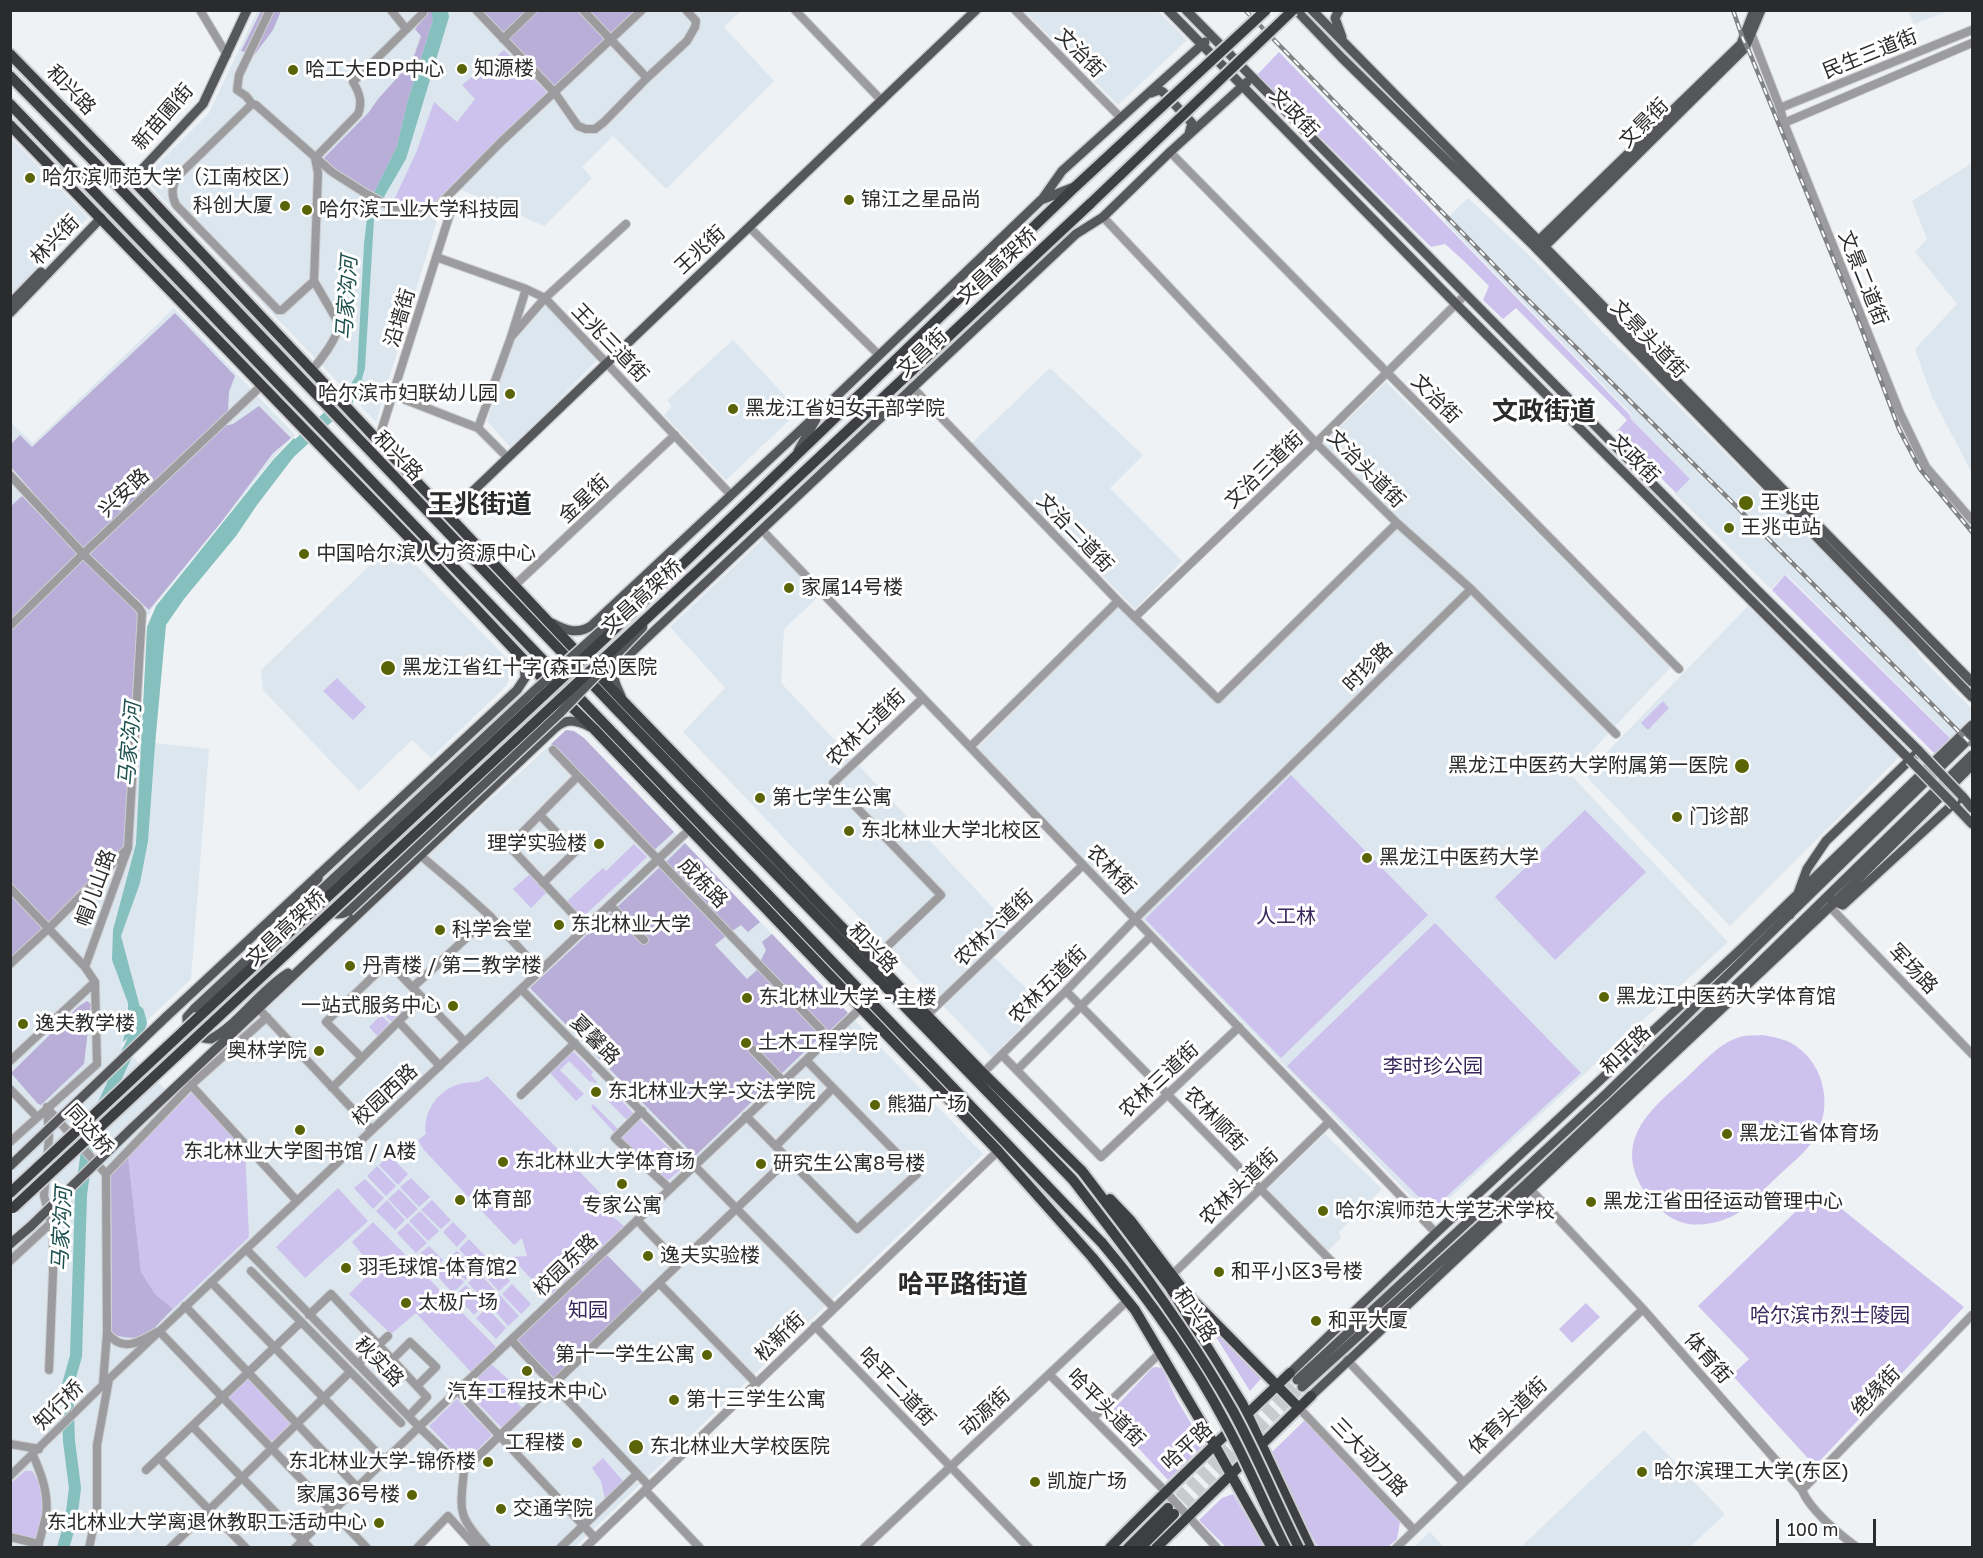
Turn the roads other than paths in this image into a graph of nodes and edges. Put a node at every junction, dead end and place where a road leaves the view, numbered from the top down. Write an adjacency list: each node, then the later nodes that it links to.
1 (200, 10): 32 (street)
2 (244, 10): 32 (main road, 新苗圃街)
3 (270, 10): 42 (street)
4 (391, 10): 23 (street)
5 (476, 10): 27 (street)
6 (533, 10): 27 (street)
7 (583, 10): 28 (street)
8 (642, 10): 28 (street)
9 (687, 10): 35 (street)
10 (795, 10): 40 (street)
11 (976, 10): 40 (main road, 王兆街)
12 (1015, 10): 44 (street, 文治街)
13 (1168, 10): 31 (main road)
14 (1186, 10): 26 (main road)
15 (1266, 10): 52 (highway, 文昌高架桥, bridge)
16 (1294, 10): 22 (main road, 文景头道街); 54 (highway, 文昌高架桥, bridge)
17 (1339, 10): 29 (main road)
18 (1754, 10): 61 (main road, 文景街)
19 (1761, 10): 25 (main road, 文景街)
20 (1314, 11): 22 (main road); 29 (main road, 文景头道街)
21 (423, 13): 23 (street)
22 (1306, 21): 61 (main road, 文景头道街)
23 (406, 29): 49 (street)
24 (1972, 30): 43 (street, 民生三道街)
25 (1751, 33): 43 (street, 文景二道街); 61 (main road, 文景街)
26 (1211, 36): 31 (main road); 36 (main road, 文政街)
27 (503, 39): 38 (street)
28 (611, 40): 35 (street); 38 (street)
29 (1345, 42): 61 (main road, 文景头道街)
30 (1972, 43): 45 (street, 民生三道街)
31 (1203, 45): 37 (main road, 文政街); 39 (main road)
32 (225, 53): 50 (main road, 新苗圃街)
33 (10, 54): 50 (highway, 和兴路)
34 (10, 76): 204 (highway, 和兴路)
35 (647, 78): 38 (street)
36 (1251, 78): 37 (main road, 文昌街); 65 (main road, 文政街)
37 (1242, 86): 47 (main road, 文昌街); 68 (main road, 文政街)
38 (555, 93): 49 (street)
39 (1148, 94): 44 (main road); 47 (main road)
40 (882, 101): 59 (main road, 王兆街)
41 (10, 104): 51 (highway)
42 (252, 104): 49 (street); 63 (street)
43 (1780, 108): 45 (street, 文景二道街)
44 (1121, 118): 53 (main road)
45 (1784, 123): 92 (street, 文景二道街)
46 (10, 125): 56 (highway)
47 (1188, 136): 48 (main road, 文昌街)
48 (1170, 152): 57 (main road, 文昌街); 76 (street, 文治街)
49 (315, 158): 63 (street)
50 (130, 177): 75 (highway, 和兴路)
51 (87, 182): 56 (highway); 69 (highway)
52 (1076, 186): 53 (main road); 87 (highway, 文昌高架桥)
53 (1041, 200): 72 (main road)
54 (1091, 203): 60 (main road); 88 (highway, 文昌高架桥)
55 (453, 204): 62 (street, 沿墙街)
56 (99, 216): 67 (main road, 林兴街); 70 (main road, 林兴街); 73 (highway)
57 (1103, 217): 60 (main road, 文昌街); 84 (street, 文治头道街)
58 (626, 224): 66 (street)
59 (750, 228): 72 (street); 74 (main road, 王兆街)
60 (1076, 234): 78 (main road, 文昌街)
61 (1539, 246): 111 (main road, 文景头道街); 112 (main road, 文景头道街)
62 (436, 257): 64 (street, 王兆三道街); 79 (street, 沿墙街)
63 (314, 281): 75 (street)
64 (526, 289): 66 (street, 王兆三道街); 71 (street)
65 (1466, 295): 68 (street, 文治三道街); 124 (main road, 文政街)
66 (545, 298): 71 (street); 74 (street, 王兆三道街)
67 (10, 304)
68 (1456, 304): 76 (street, 文治三道街); 126 (main road, 文政街)
69 (208, 310): 73 (highway); 97 (highway)
70 (10, 313)
71 (512, 337): 81 (street)
72 (879, 355): 80 (main road)
73 (238, 362): 77 (highway)
74 (606, 363): 82 (street, 王兆三道街); 86 (main road, 王兆街)
75 (311, 371): 83 (highway, 和兴路)
76 (1386, 373): 84 (street, 文治三道街); 110 (street, 文治街)
77 (261, 386): 95 (highway); 96 (street, 兴安路)
78 (912, 387): 85 (main road, 文昌街); 102 (street, 文治二道街)
79 (393, 395): 81 (street); 83 (street, 沿墙街)
80 (820, 412): 87 (main road); 90 (main road)
81 (478, 428): 86 (street)
82 (675, 435): 90 (street, 王兆三道街); 99 (street, 金星街)
83 (378, 441): 91 (highway, 和兴路)
84 (1316, 443): 93 (street, 文治头道街); 104 (street, 文治三道街)
85 (851, 444): 88 (main road); 94 (main road, 文昌街)
86 (508, 458): 91 (main road, 王兆街)
87 (794, 458): 98 (highway, 文昌高架桥, bridge)
88 (807, 469): 101 (highway, 文昌高架桥, bridge)
89 (10, 475): 96 (street, 帽儿山路)
90 (731, 495): 103 (main road)
91 (448, 515): 99 (highway, 和兴路)
92 (1972, 520)
93 (1396, 523): 100 (street, 文治头道街); 104 (street, 文治二道街)
94 (762, 530): 108 (main road, 文昌街); 113 (street, 农林街)
95 (416, 545): 97 (highway); 109 (highway)
96 (83, 554): 107 (street, 兴安路); 135 (street, 帽儿山路)
97 (445, 557): 105 (highway)
98 (662, 582): 154 (main road, bridge); 208 (highway, 文昌高架桥, bridge)
99 (514, 586): 106 (highway, 和兴路)
100 (1471, 589): 119 (street, 文治头道街); 148 (street, 时珍路)
101 (675, 592): 139 (main road, bridge); 210 (highway, 文昌高架桥, bridge)
102 (1118, 601): 104 (street, 文治二道街); 122 (street)
103 (609, 609): 106 (main road); 108 (main road)
104 (1135, 617)
105 (504, 618): 116 (highway); 213 (highway)
106 (549, 622): 114 (highway, 和兴路)
107 (10, 626)
108 (642, 642): 114 (main road, 文昌街)
109 (524, 660): 115 (main road); 116 (highway)
110 (1679, 669)
111 (1972, 682)
112 (1972, 697)
113 (922, 698): 122 (street, 农林街); 153 (street, 农林七道街)
114 (623, 701): 153 (highway, 和兴路)
115 (498, 709): 121 (main road); 139 (main road)
116 (585, 721): 118 (highway)
117 (1972, 725): 143 (main road)
118 (594, 729): 121 (main road); 134 (highway)
119 (1616, 734)
120 (1972, 736): 141 (main road, 和平路)
121 (537, 745): 136 (main road)
122 (970, 747): 138 (street, 农林街)
123 (553, 750): 128 (street, 成栋路)
124 (1919, 752): 126 (main road); 129 (main road, 文政街, bridge)
125 (1972, 756): 144 (main road, 和平路)
126 (1910, 760): 130 (main road, 文政街, bridge); 143 (main road)
127 (1972, 765): 144 (main road)
128 (578, 776): 132 (street); 137 (street, 成栋路)
129 (1962, 796): 130 (main road); 131 (main road, 文政街)
130 (1954, 805): 133 (main road, 文政街); 144 (main road)
131 (1972, 808)
132 (540, 815): 140 (street); 140 (street)
133 (1972, 824)
134 (690, 830): 137 (street, 校园西路); 165 (highway)
135 (129, 848): 149 (street); 156 (street, 帽儿山路)
136 (421, 856): 147 (street); 154 (main road)
137 (658, 860): 145 (street, 校园西路); 170 (street, 成栋路)
138 (1083, 865): 148 (street, 农林街); 166 (street, 农林六道街)
139 (320, 872): 201 (main road, bridge)
140 (543, 883): 150 (street)
141 (1820, 886): 143 (main road); 146 (main road, 和平路)
142 (10, 888): 149 (street)
143 (1797, 896): 146 (main road); 215 (main road)
144 (1830, 902): 175 (street, 军场路); 207 (main road); 247 (main road, 和平路)
145 (610, 905): 150 (street, 校园西路); 152 (street)
146 (1790, 915): 247 (main road, 和平路)
147 (490, 916): 157 (street); 159 (street)
148 (1135, 919): 151 (street, 农林街); 161 (street, 农林五道街)
149 (49, 928): 155 (street); 156 (street)
150 (586, 928): 157 (street, 校园西路)
151 (1151, 936): 163 (street); 169 (street, 农林街)
152 (644, 940)
153 (873, 960): 166 (highway, 和兴路)
154 (304, 963): 164 (main road)
155 (10, 964)
156 (85, 966): 158 (street)
157 (540, 971): 160 (street, 校园西路)
158 (94, 982): 178 (street); 189 (street)
159 (413, 987): 162 (street); 176 (street)
160 (521, 989): 171 (street, 校园西路); 172 (street, 夏馨路)
161 (1066, 991): 163 (street, 农林顺街); 174 (street, 农林五道街)
162 (422, 998): 168 (street); 171 (street)
163 (1081, 1006): 180 (street); 187 (street, 农林顺街)
164 (258, 1008): 167 (street); 216 (main road, bridge)
165 (861, 1008): 170 (street, 校园东路); 198 (highway)
166 (927, 1015): 181 (highway, 和兴路)
167 (267, 1017): 183 (street); 184 (street)
168 (399, 1022): 176 (street); 179 (street)
169 (1239, 1028): 187 (street, 农林三道街); 194 (street, 农林街)
170 (829, 1038): 177 (street, 校园东路)
171 (465, 1042): 179 (street, 校园西路)
172 (575, 1043): 188 (street); 190 (street, 夏馨路)
173 (753, 1050): 182 (street)
174 (1002, 1054): 180 (street); 181 (street, 农林五道街)
175 (1972, 1054)
176 (362, 1058): 184 (street)
177 (806, 1060): 182 (street, 校园东路); 185 (street)
178 (10, 1061)
179 (440, 1066): 195 (street, 校园西路)
180 (1017, 1070): 187 (street, 农林三道街)
181 (983, 1073): 193 (highway, 和兴路)
182 (783, 1081): 191 (street, 校园东路)
183 (191, 1085): 203 (street); 209 (street)
184 (332, 1088): 195 (street)
185 (833, 1088): 197 (street); 199 (street)
186 (10, 1089): 192 (street)
187 (1168, 1094): 206 (street, 农林顺街)
188 (521, 1095)
189 (47, 1107): 192 (street); 203 (street, 同达桥, bridge); 214 (street)
190 (642, 1112): 200 (street, 夏馨路); 205 (street)
191 (746, 1116): 197 (street); 200 (street, 校园东路)
192 (37, 1117): 196 (street)
193 (1031, 1121): 202 (highway, 和兴路); 204 (highway)
194 (1329, 1122): 206 (street, 农林头道街); 215 (street, 农林街)
195 (372, 1130): 209 (street, 校园西路)
196 (10, 1142)
197 (776, 1146): 199 (street)
198 (994, 1147): 213 (highway); 225 (highway); 227 (street, 松新街)
199 (788, 1159): 211 (street)
200 (695, 1165): 205 (street, 校园东路); 211 (street, 夏馨路)
201 (10, 1166)
202 (1082, 1171): 222 (highway, 和兴路); 258 (highway, 和兴路)
203 (106, 1174): 234 (street)
204 (1073, 1180): 315 (highway, 和兴路, bridge)
205 (670, 1189): 212 (street, 校园东路)
206 (1261, 1189): 220 (street, 农林顺街); 222 (street, 农林头道街)
207 (1531, 1190): 228 (street, 体育街); 241 (main road)
208 (10, 1193)
209 (297, 1201): 218 (street, 校园西路)
210 (12, 1209)
211 (736, 1209): 224 (street); 227 (street, 夏馨路)
212 (637, 1220): 217 (street); 236 (street, 校园东路)
213 (1081, 1220): 314 (highway, bridge)
214 (51, 1223): 219 (street); 243 (street)
215 (1436, 1233): 247 (main road)
216 (10, 1244)
217 (663, 1246)
218 (246, 1249): 223 (street, 校园西路); 229 (street, 秋实路)
219 (10, 1261)
220 (1341, 1270)
221 (251, 1271): 231 (street)
222 (1172, 1275): 252 (highway, 和兴路)
223 (211, 1282): 226 (street, 校园西路); 238 (street)
224 (659, 1283): 249 (street); 250 (street)
225 (1127, 1301): 239 (highway); 246 (street, 动源街)
226 (185, 1306): 233 (street, 校园西路); 244 (street)
227 (834, 1308): 232 (street, 松新街)
228 (1643, 1309): 280 (street, 体育头道街); 283 (street, 体育街)
229 (309, 1315): 237 (street); 242 (street, 秋实路)
230 (1972, 1315): 283 (street, 绝缘街)
231 (301, 1322): 238 (street); 245 (street)
232 (815, 1326): 249 (street, 松新街); 273 (street, 哈平二道街)
233 (159, 1332): 234 (street); 248 (street, 校园西路); 255 (street)
234 (107, 1333): 248 (street)
235 (388, 1336): 237 (street)
236 (511, 1340): 250 (street); 253 (street, 校园东路)
237 (378, 1345): 240 (street); 242 (street)
238 (274, 1347): 244 (street); 256 (street)
239 (1161, 1352): 260 (street); 267 (highway)
240 (392, 1360): 251 (street); 251 (street)
241 (1347, 1360): 254 (main road); 280 (street)
242 (358, 1364): 259 (street, 秋实路)
243 (49, 1370)
244 (248, 1372): 255 (street); 262 (street)
245 (350, 1372): 256 (street); 261 (street)
246 (1049, 1374): 260 (street, 哈平头道街); 273 (street, 动源街)
247 (1296, 1380): 252 (highway, 哈平路)
248 (106, 1381): 270 (street, 知行桥); 294 (street)
249 (756, 1383): 282 (street, 松新街)
250 (553, 1384): 265 (street); 276 (street)
251 (417, 1386): 259 (street)
252 (1277, 1386): 257 (highway, 和兴路); 258 (highway, 哈平路)
253 (457, 1390): 264 (street, 校园东路); 265 (street)
254 (1311, 1396): 257 (highway)
255 (222, 1397): 263 (street); 269 (street)
256 (323, 1398): 262 (street); 272 (street)
257 (1299, 1408): 268 (highway); 289 (street, 三大动力路)
258 (1248, 1415): 267 (highway, 哈平路); 268 (highway)
259 (409, 1416): 264 (street, 秋实路)
260 (1093, 1418): 284 (street, 哈平头道街)
261 (400, 1423)
262 (297, 1424): 269 (street); 281 (street)
263 (192, 1426): 271 (street); 279 (street)
264 (419, 1427): 272 (street, 校园东路); 275 (street, 秋实路)
265 (499, 1436): 275 (street); 288 (street)
266 (10, 1444): 270 (street)
267 (1214, 1444): 277 (highway); 284 (highway, 哈平路)
268 (1261, 1445): 277 (highway); 316 (highway)
269 (272, 1448): 279 (street); 286 (street)
270 (36, 1452): 278 (street); 293 (street)
271 (159, 1458): 274 (street); 285 (street)
272 (384, 1460): 281 (street, 校园东路)
273 (951, 1467): 306 (street, 动源街); 307 (street, 哈平二道街)
274 (146, 1470)
275 (464, 1470): 302 (street)
276 (637, 1473): 282 (street); 288 (street)
277 (1230, 1474): 287 (highway); 313 (highway)
278 (10, 1476)
279 (242, 1478): 285 (street); 292 (street)
280 (1463, 1482): 289 (street, 体育头道街)
281 (357, 1487): 286 (street, 校园东路)
282 (647, 1488): 291 (street, 松新街); 305 (street)
283 (1802, 1490): 318 (street, 体育街)
284 (1165, 1491): 287 (street, 哈平头道街); 308 (highway, 哈平路)
285 (209, 1509): 295 (street); 296 (street)
286 (332, 1511): 292 (street, 校园东路); 299 (street)
287 (1188, 1516): 311 (highway); 312 (street, 哈平头道街)
288 (583, 1525): 291 (street); 303 (street)
289 (1414, 1530): 317 (street, 体育头道街)
290 (10, 1537): 293 (street)
291 (595, 1538): 304 (street, 松新街)
292 (303, 1540): 297 (street, 校园东路); 298 (street)
293 (39, 1546)
294 (89, 1548)
295 (170, 1548)
296 (246, 1548)
297 (295, 1548)
298 (310, 1548)
299 (367, 1548)
300 (417, 1548): 301 (street)
301 (477, 1548)
302 (487, 1548)
303 (560, 1548)
304 (585, 1548)
305 (700, 1548)
306 (864, 1548)
307 (1029, 1548)
308 (1110, 1548)
309 (1128, 1548): 310 (highway)
310 (1140, 1548)
311 (1156, 1548)
312 (1217, 1548)
313 (1272, 1548)
314 (1286, 1548)
315 (1299, 1548)
316 (1310, 1548)
317 (1396, 1548)
318 (1858, 1548)

